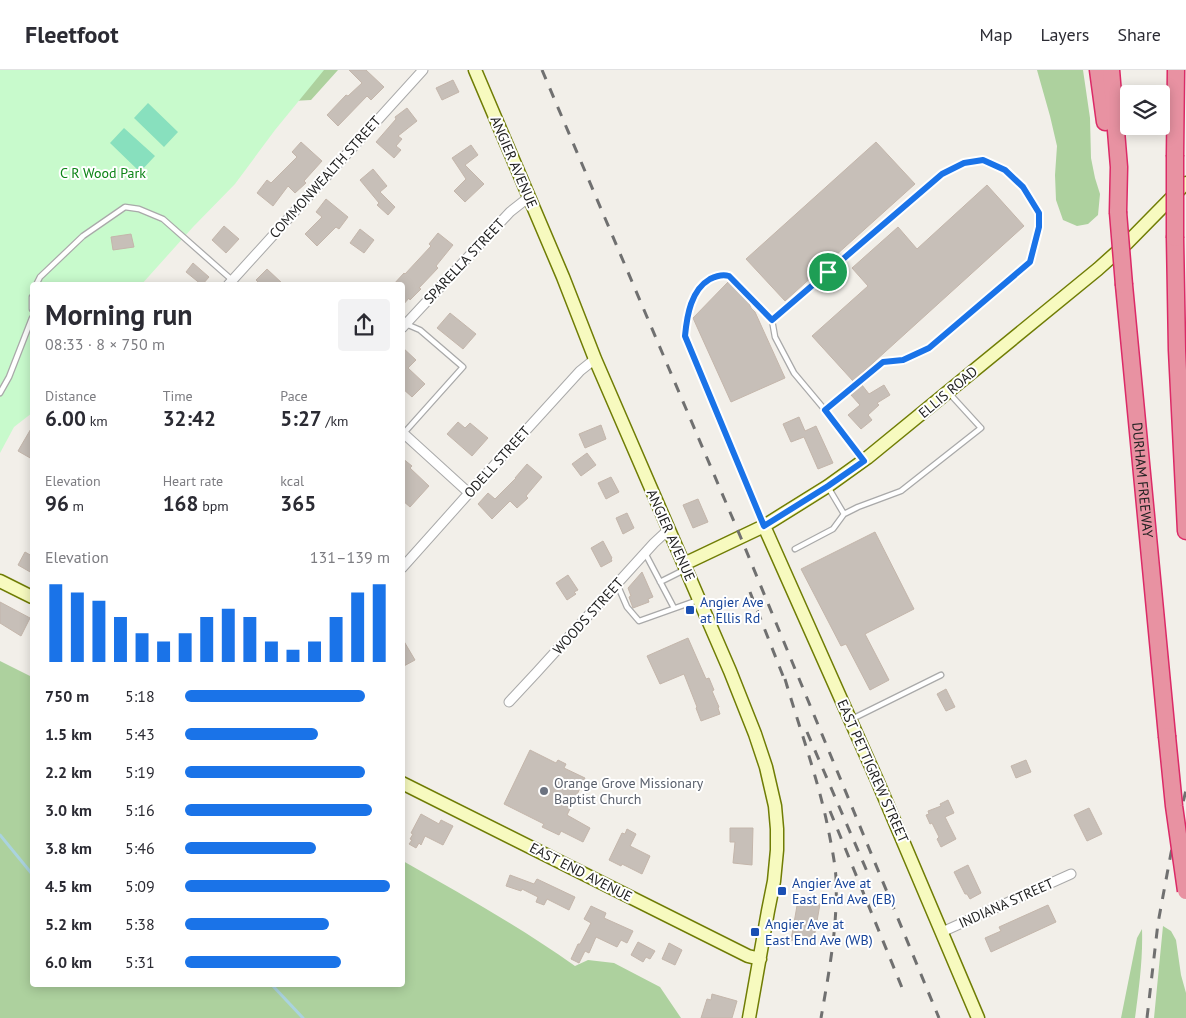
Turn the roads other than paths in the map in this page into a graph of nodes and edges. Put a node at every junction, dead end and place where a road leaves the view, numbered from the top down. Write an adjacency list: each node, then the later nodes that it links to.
1 (423, 70): 13 (street, COMMONWEALTH STREET)
2 (475, 70): 10 (main road, ANGIER AVENUE)
3 (1098, 70): 8 (highway)
4 (1111, 70): 8 (highway, DURHAM FREEWAY)
5 (1176, 70): 7 (highway)
6 (1180, 70): 7 (highway)
7 (1176, 121): 30 (highway, bridge)
8 (1119, 167): 46 (highway, DURHAM FREEWAY, bridge)
9 (1186, 183): 19 (main road, ELLIS ROAD)
10 (529, 197): 16 (street, SPARELLA STREET); 18 (main road, ANGIER AVENUE)
11 (38, 282): 12 (lane)
12 (231, 282)
13 (233, 282)
14 (772, 320): 21 (lane); 21 (lane); 28 (lane)
15 (30, 323): 20 (lane)
16 (405, 325)
17 (405, 326): 22 (lane)
18 (595, 359): 26 (street, ODELL STREET); 29 (main road, ANGIER AVENUE)
19 (948, 392): 24 (main road, ELLIS ROAD); 27 (lane)
20 (0, 393)
21 (825, 410): 24 (lane)
22 (405, 431)
23 (405, 435): 26 (street)
24 (864, 461): 25 (main road, ELLIS ROAD)
25 (828, 486): 27 (lane); 28 (main road, ELLIS ROAD)
26 (469, 493): 33 (street, ODELL STREET)
27 (844, 514): 31 (lane)
28 (764, 526): 34 (main road, ELLIS ROAD); 43 (main road, EAST PETTIGREW STREET)
29 (668, 530): 32 (street, WOODS STREET); 34 (main road, ANGIER AVENUE)
30 (1186, 530)
31 (795, 549)
32 (645, 553): 36 (lane); 37 (street, WOODS STREET)
33 (405, 565)
34 (685, 567): 36 (lane); 39 (main road, ANGIER AVENUE)
35 (0, 581): 38 (main road)
36 (660, 582): 40 (lane)
37 (617, 584): 40 (lane); 42 (street, WOODS STREET)
38 (30, 596)
39 (699, 599): 40 (lane); 48 (main road, ANGIER AVENUE)
40 (674, 608)
41 (941, 675): 43 (lane)
42 (508, 702)
43 (850, 720): 47 (main road, EAST PETTIGREW STREET)
44 (405, 784): 48 (main road, EAST END AVENUE)
45 (1070, 874): 47 (street, INDIANA STREET)
46 (1186, 891)
47 (942, 932): 50 (main road, EAST PETTIGREW STREET)
48 (760, 959): 49 (main road, ANGIER AVENUE)
49 (749, 1018)
50 (978, 1018)

